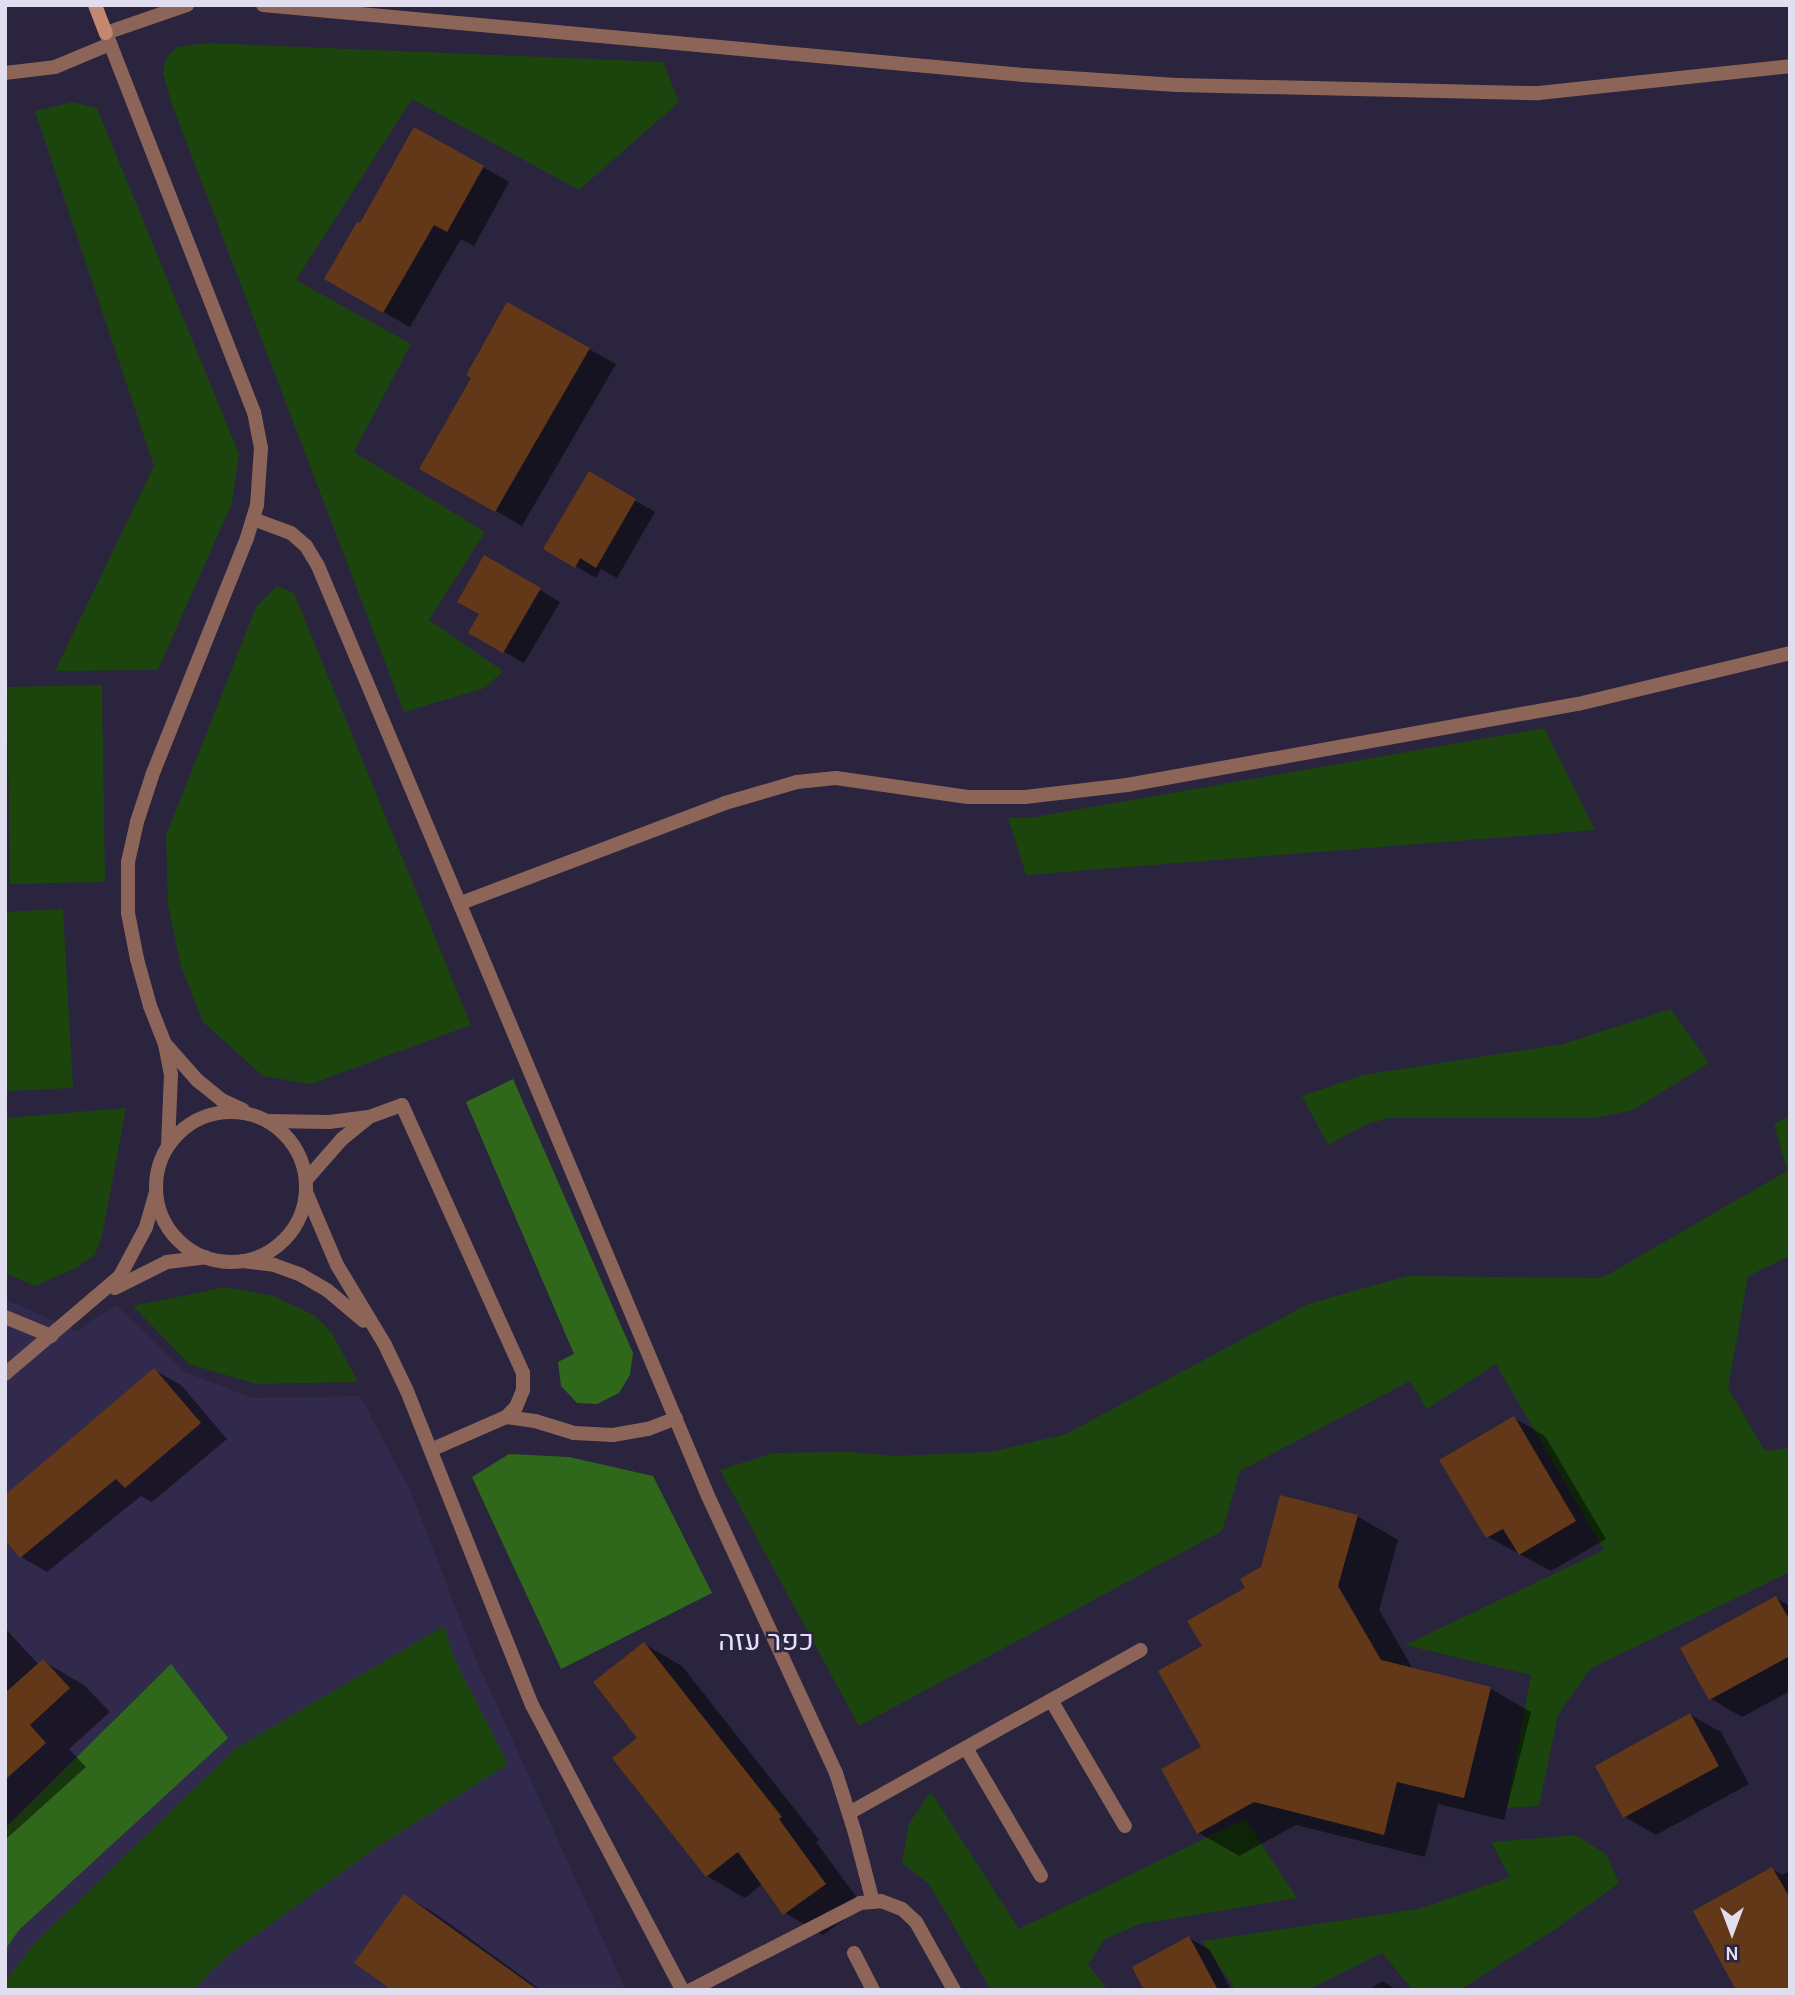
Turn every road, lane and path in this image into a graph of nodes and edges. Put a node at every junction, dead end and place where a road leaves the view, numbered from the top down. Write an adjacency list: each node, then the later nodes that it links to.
1 (94, 5): 4 (main road)
2 (187, 5): 4 (street)
3 (263, 5): 5 (street)
4 (108, 38): 6 (street); 7 (street)
5 (1790, 66)
6 (5, 73)
7 (253, 519): 9 (street); 10 (street)
8 (1790, 653): 9 (street)
9 (461, 902): 24 (street)
10 (165, 1044): 12 (street); 13 (street)
11 (369, 1117): 12 (street); 14 (street); 23 (street)
12 (261, 1118): 13 (street); 14 (street)
13 (168, 1145): 15 (street)
14 (306, 1186): 17 (street); 20 (street)
15 (156, 1192): 16 (street); 18 (street)
16 (206, 1257): 17 (street); 18 (street)
17 (243, 1261): 20 (street)
18 (99, 1297): 21 (street)
19 (5, 1317): 21 (street)
20 (376, 1331): 25 (street)
21 (51, 1336): 22 (street)
22 (5, 1374)
23 (506, 1417): 24 (street); 25 (street)
24 (676, 1418): 29 (street)
25 (431, 1450): 34 (street)
26 (1142, 1650): 27 (street)
27 (1051, 1700): 28 (street); 30 (street)
28 (966, 1748): 29 (street); 31 (street)
29 (849, 1813): 32 (street)
30 (1125, 1826)
31 (1041, 1876)
32 (873, 1902): 35 (street); 37 (street)
33 (854, 1953): 36 (street)
34 (682, 1990)
35 (691, 1990)
36 (873, 1990)
37 (954, 1990)

